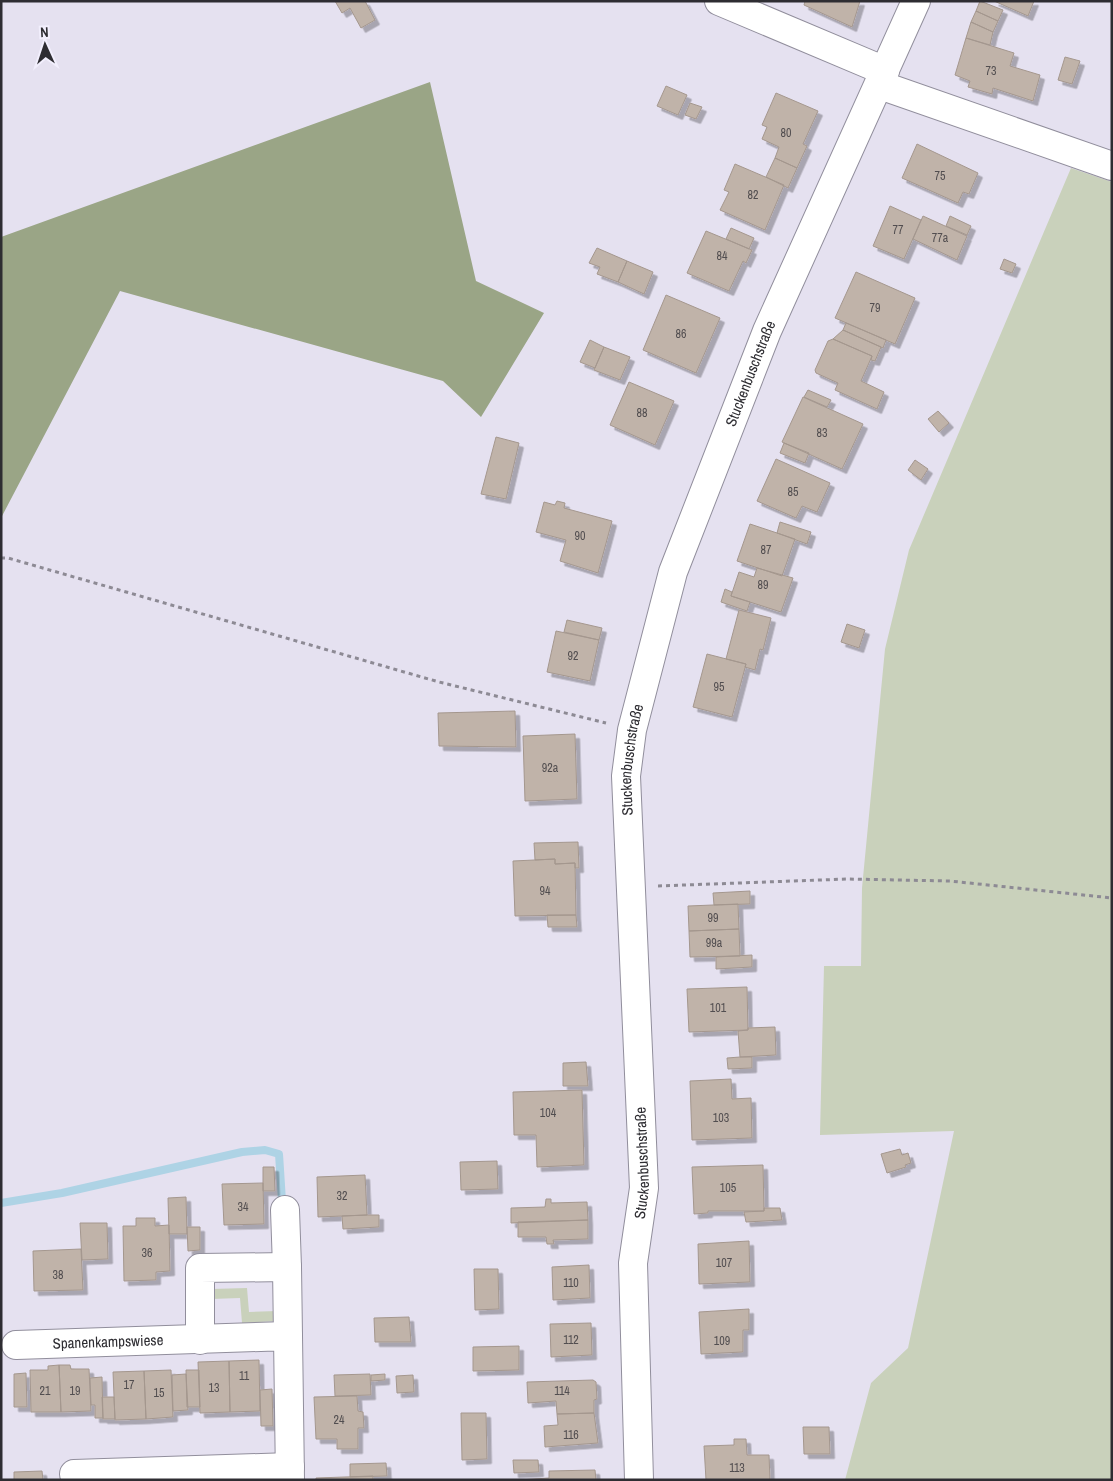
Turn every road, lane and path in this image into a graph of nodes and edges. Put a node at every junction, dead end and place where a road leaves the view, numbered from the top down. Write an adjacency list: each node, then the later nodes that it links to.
1 (719, 1): 3 (street)
2 (916, 1): 3 (street, Stuckenbuschstraße)
3 (882, 78): 4 (street); 6 (street, Stuckenbuschstraße)
4 (1112, 166)
5 (1, 558): 6 (path)
6 (632, 730): 7 (street, Stuckenbuschstraße)
7 (630, 886): 8 (path); 16 (street, Stuckenbuschstraße)
8 (1112, 898)
9 (285, 1210): 10 (street)
10 (287, 1267): 11 (street); 12 (street)
11 (288, 1336): 12 (street, Spanenkampswiese); 14 (street)
12 (200, 1340): 13 (street, Spanenkampswiese)
13 (16, 1345)
14 (290, 1473): 15 (street)
15 (74, 1474)
16 (639, 1480)

